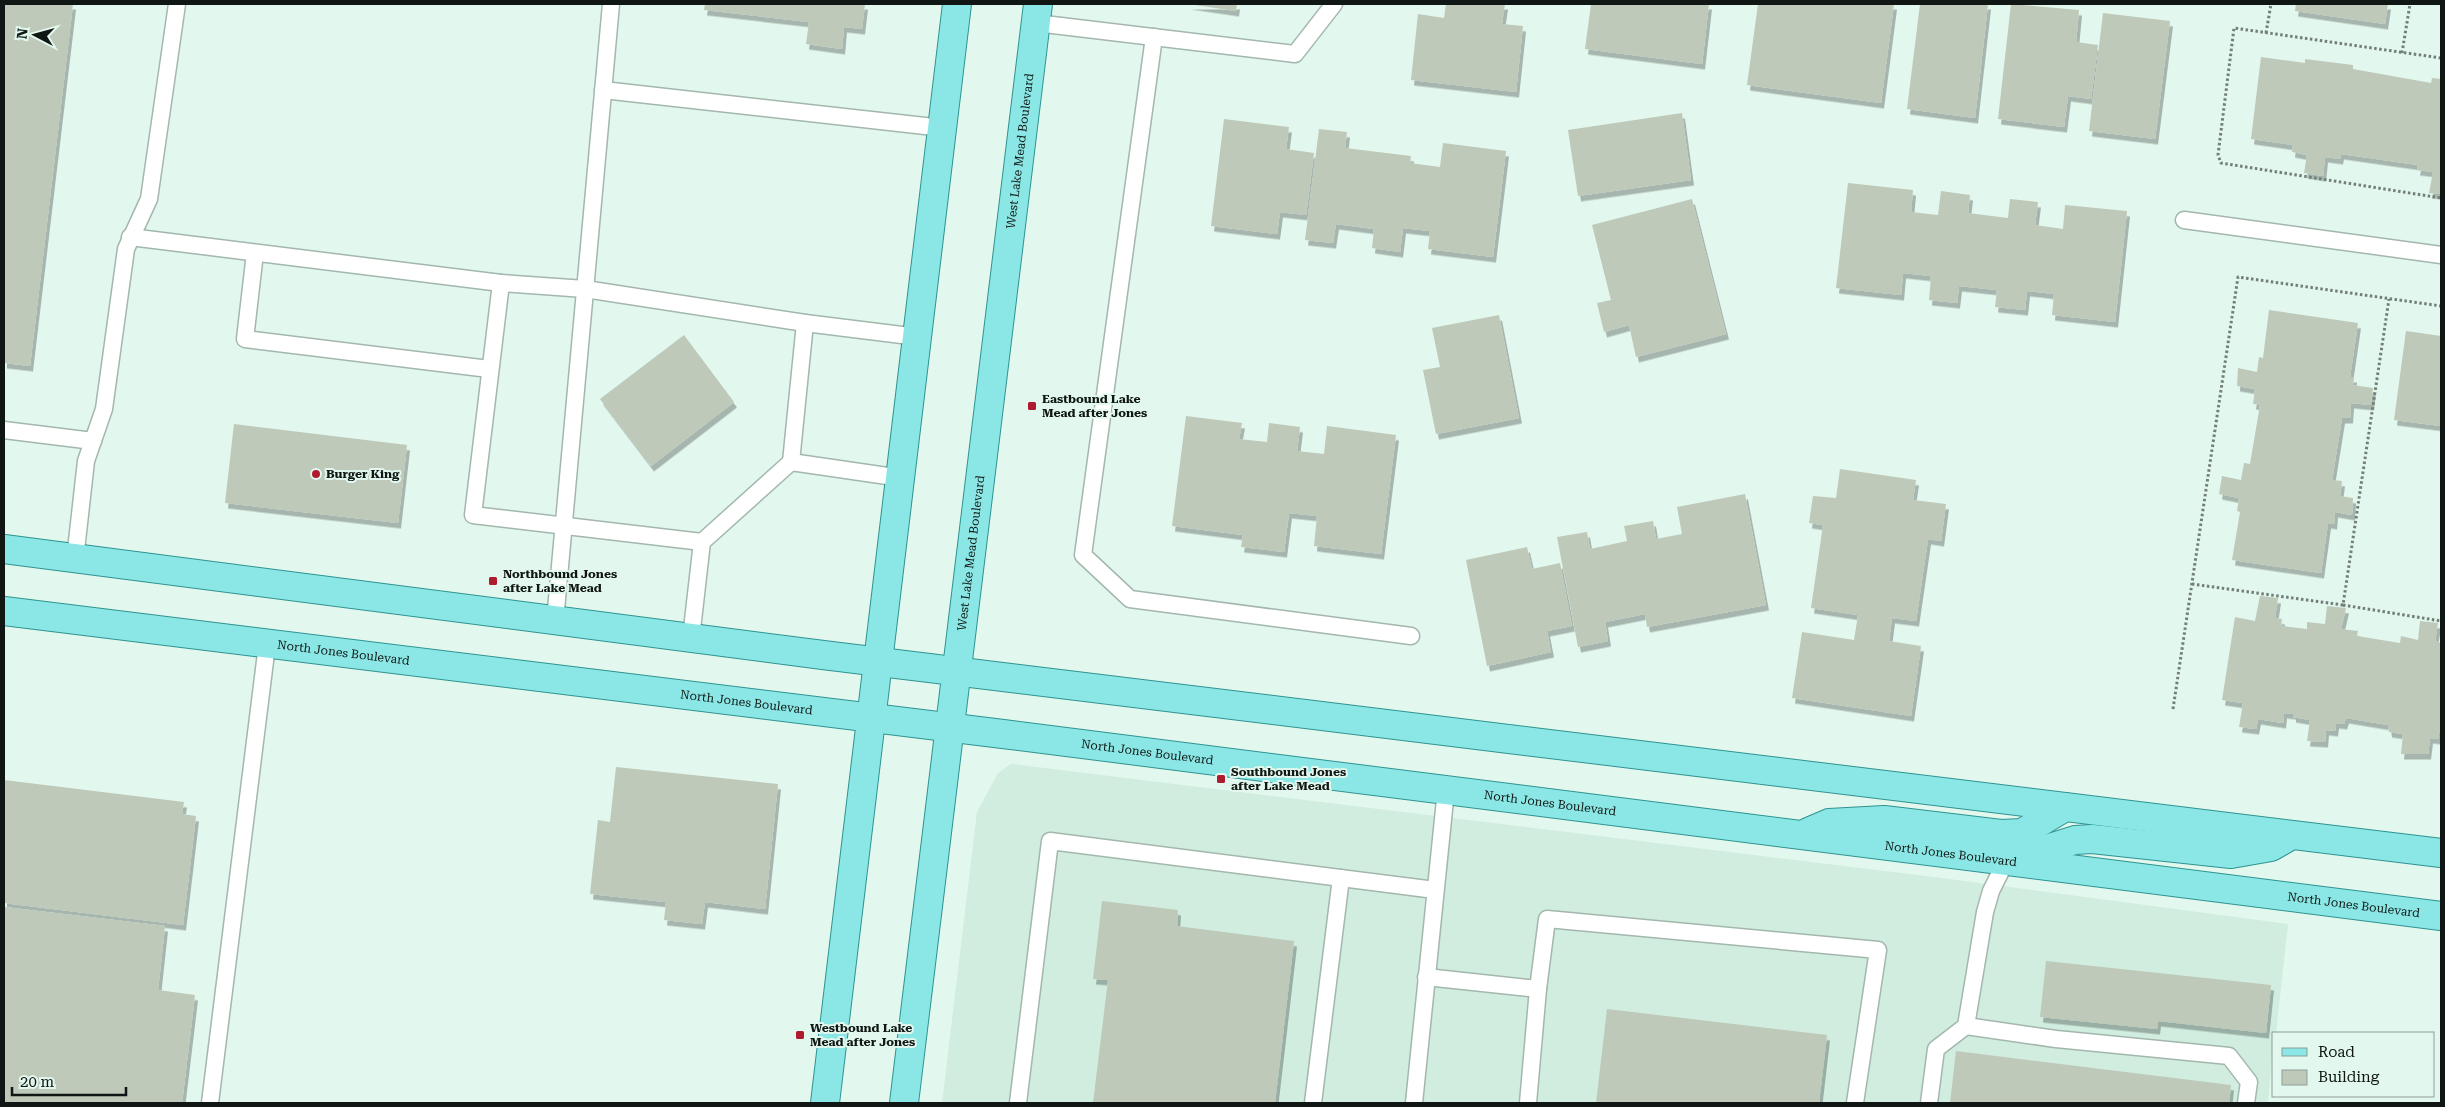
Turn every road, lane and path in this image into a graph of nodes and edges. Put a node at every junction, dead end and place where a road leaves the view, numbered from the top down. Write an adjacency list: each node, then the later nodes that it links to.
1 (177, 4): 16 (lane)
2 (610, 4): 12 (lane)
3 (957, 4): 13 (main road)
4 (1334, 4): 9 (lane)
5 (2271, 4): 8 (path)
6 (2410, 4): 10 (path)
7 (1037, 14): 9 (lane); 43 (main road, West Lake Mead Boulevard)
8 (2266, 33): 10 (path); 14 (path)
9 (1154, 38): 39 (lane)
10 (2402, 53): 11 (path)
11 (2441, 58)
12 (603, 90): 13 (lane); 20 (lane)
13 (942, 128): 24 (main road)
14 (2441, 198)
15 (2184, 220): 18 (lane)
16 (130, 237): 17 (lane); 27 (lane)
17 (255, 253): 19 (lane); 25 (lane)
18 (2441, 255)
19 (501, 283): 20 (lane); 25 (lane)
20 (585, 289): 23 (lane); 30 (lane)
21 (2389, 299): 22 (path); 34 (path); 35 (path)
22 (2441, 306)
23 (806, 323): 24 (lane); 28 (lane)
24 (918, 337): 29 (main road)
25 (489, 369): 30 (lane)
26 (4, 430): 27 (lane)
27 (93, 441): 33 (lane)
28 (792, 462): 29 (lane); 31 (lane)
29 (901, 478): 42 (main road)
30 (564, 526): 31 (lane); 37 (lane)
31 (702, 542): 40 (lane)
32 (4, 549): 33 (main road)
33 (75, 559): 37 (main road)
34 (2192, 584): 35 (path); 44 (path)
35 (2343, 605): 38 (path)
36 (4, 611): 41 (main road, North Jones Boulevard)
37 (555, 621): 40 (main road)
38 (2441, 621)
39 (1411, 636)
40 (691, 638): 42 (main road)
41 (267, 645): 45 (main road, North Jones Boulevard); 59 (lane)
42 (879, 662): 43 (main road); 45 (main road)
43 (958, 670): 46 (main road, West Lake Mead Boulevard); 48 (main road)
44 (2173, 709)
45 (872, 719): 46 (main road, North Jones Boulevard); 60 (main road)
46 (951, 728): 47 (main road, North Jones Boulevard); 61 (main road, West Lake Mead Boulevard)
47 (1446, 790): 49 (main road, North Jones Boulevard); 54 (lane)
48 (2065, 806): 49 (main road); 50 (main road)
49 (1802, 835): 52 (main road, North Jones Boulevard)
50 (2293, 835): 51 (main road); 52 (main road)
51 (2441, 853)
52 (2006, 862): 55 (main road, North Jones Boulevard); 58 (lane)
53 (1342, 878): 54 (lane); 62 (lane); 63 (lane)
54 (1435, 890): 56 (lane)
55 (2441, 916)
56 (1426, 977): 57 (lane); 64 (lane)
57 (1538, 989): 65 (lane); 66 (lane)
58 (1966, 1026): 67 (lane); 68 (lane)
59 (210, 1103)
60 (825, 1103)
61 (904, 1103)
62 (1018, 1103)
63 (1313, 1103)
64 (1414, 1103)
65 (1528, 1103)
66 (1855, 1103)
67 (1929, 1103)
68 (2246, 1103)

